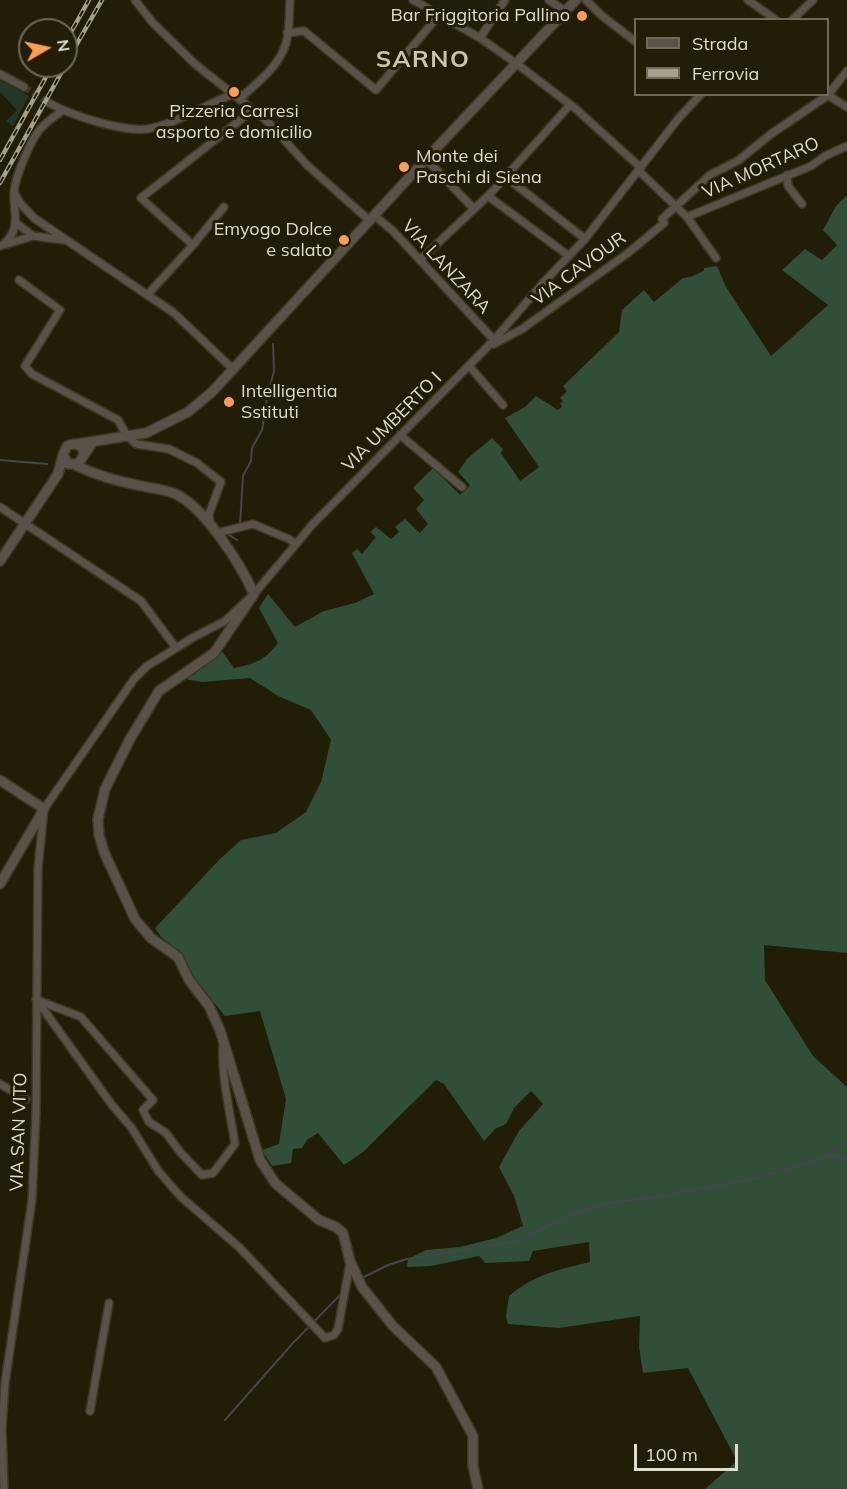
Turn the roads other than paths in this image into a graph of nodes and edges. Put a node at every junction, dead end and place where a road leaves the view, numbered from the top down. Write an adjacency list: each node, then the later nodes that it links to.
1 (135, 0): 22 (street, VIA LANZARA)
2 (290, 0): 14 (street)
3 (413, 0): 11 (street)
4 (505, 0): 15 (street)
5 (549, 0): 10 (street)
6 (576, 0): 10 (street)
7 (586, 0): 16 (street)
8 (748, 0): 12 (street)
9 (813, 0): 13 (street)
10 (565, 11): 17 (street)
11 (440, 15): 14 (street); 15 (street)
12 (773, 18)
13 (794, 18)
14 (287, 33): 22 (street)
15 (480, 38): 17 (street)
16 (634, 40)
17 (517, 64): 27 (street); 32 (street)
18 (847, 71): 21 (street, VIA CAVOUR)
19 (0, 74): 20 (street)
20 (24, 87)
21 (829, 92)
22 (233, 94): 29 (street, VIA LANZARA); 30 (street)
23 (699, 96): 33 (street, VIA UMBERTO I)
24 (825, 96): 39 (street, VIA CAVOUR)
25 (828, 96): 28 (street)
26 (49, 103): 30 (street)
27 (570, 105): 33 (street); 35 (street)
28 (847, 107)
29 (253, 110): 44 (street, VIA LANZARA); 50 (street)
30 (62, 111): 36 (street)
31 (847, 146): 34 (street, VIA MORTARO)
32 (426, 159): 41 (street); 44 (street)
33 (640, 170): 39 (street); 47 (street, VIA UMBERTO I)
34 (787, 176): 38 (street); 42 (street, VIA MORTARO)
35 (506, 177): 37 (street); 47 (street)
36 (14, 192): 43 (street); 45 (street)
37 (488, 196): 41 (street); 51 (street)
38 (802, 204)
39 (677, 206): 42 (street); 57 (street, VIA CAVOUR)
40 (224, 207): 50 (street)
41 (474, 210): 53 (street)
42 (687, 217): 52 (street)
43 (34, 218): 45 (street); 48 (street)
44 (372, 219): 53 (street, VIA LANZARA); 59 (street)
45 (15, 222): 46 (street); 49 (street)
46 (33, 236): 48 (street); 49 (street)
47 (585, 239): 51 (street, VIA UMBERTO I)
48 (66, 240): 55 (street)
49 (2, 245)
50 (193, 245): 55 (street)
51 (569, 256): 56 (street, VIA UMBERTO I)
52 (716, 258)
53 (420, 260): 56 (street, VIA LANZARA)
54 (19, 280): 62 (street)
55 (147, 294): 59 (street)
56 (494, 340): 57 (street, VIA UMBERTO I)
57 (487, 348): 58 (street, VIA UMBERTO I)
58 (469, 366): 60 (street); 61 (street, VIA UMBERTO I)
59 (234, 370): 62 (street)
60 (503, 405)
61 (400, 435): 70 (street); 75 (street, VIA UMBERTO I)
62 (126, 436): 63 (street); 73 (street)
63 (92, 443): 64 (street); 65 (street)
64 (77, 444): 65 (street); 66 (street)
65 (84, 454): 67 (street); 68 (street)
66 (63, 455): 67 (street); 69 (street)
67 (73, 465): 68 (street); 69 (street)
68 (88, 471): 73 (street)
69 (58, 474): 72 (street)
70 (462, 487)
71 (0, 507): 72 (street)
72 (25, 523): 76 (street); 78 (street)
73 (210, 523): 74 (street)
74 (217, 533): 75 (street); 77 (street)
75 (296, 544): 77 (street, VIA UMBERTO I)
76 (0, 561)
77 (254, 594): 78 (street, VIA UMBERTO I); 83 (street)
78 (176, 648): 80 (street, VIA UMBERTO I)
79 (0, 780): 80 (street)
80 (44, 809): 81 (street); 82 (street, VIA SAN VITO)
81 (0, 884)
82 (36, 999): 83 (street); 86 (street); 89 (street, VIA SAN VITO)
83 (223, 1038): 86 (street)
84 (0, 1083): 85 (street)
85 (26, 1099)
86 (350, 1261): 90 (street)
87 (109, 1303): 88 (street)
88 (90, 1411)
89 (4, 1489)
90 (478, 1489)

